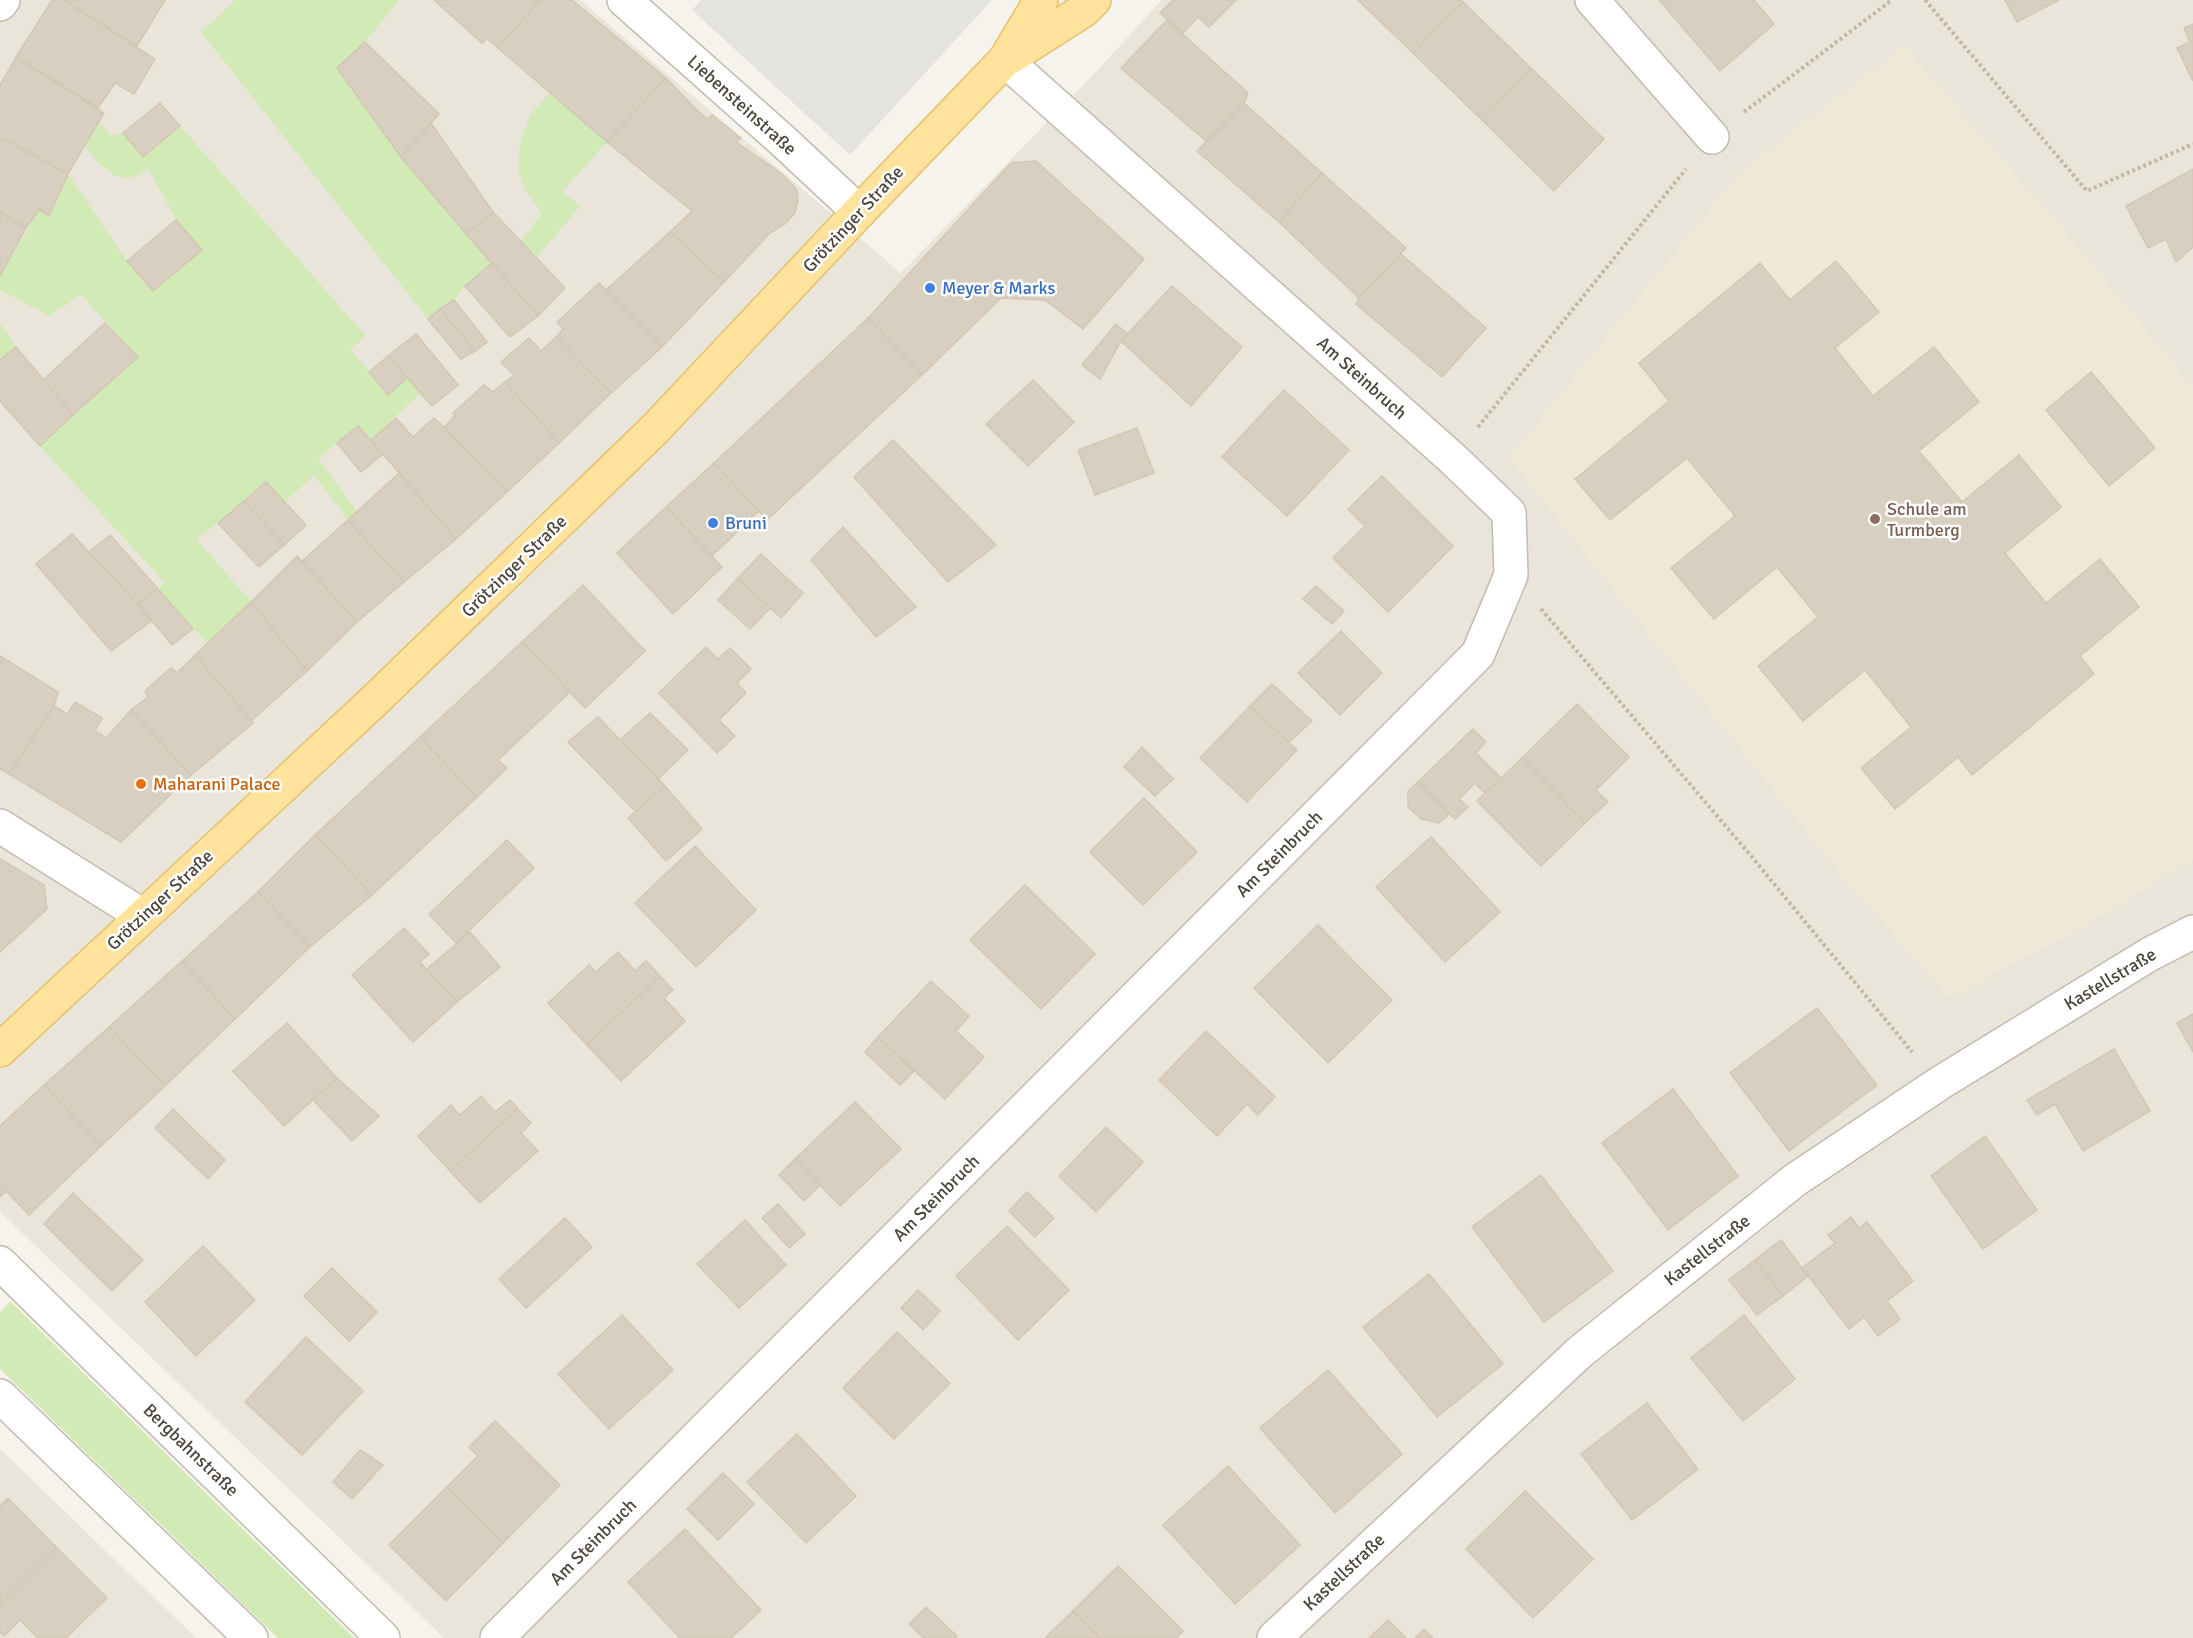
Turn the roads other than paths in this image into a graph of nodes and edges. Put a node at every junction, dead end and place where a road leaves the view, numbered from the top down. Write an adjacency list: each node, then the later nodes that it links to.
1 (3, 0): 6 (street)
2 (624, 0): 9 (street, Liebensteinstraße)
3 (1041, 0): 7 (main road, Grötzinger Straße)
4 (1094, 0): 7 (main road, Grötzinger Straße)
5 (1592, 0): 8 (street)
6 (0, 4)
7 (1005, 60): 9 (main road, Grötzinger Straße); 18 (street, Am Steinbruch)
8 (1712, 137)
9 (859, 212): 11 (main road, Grötzinger Straße)
10 (0, 826): 11 (street)
11 (142, 916): 13 (main road, Grötzinger Straße)
12 (2193, 932): 19 (street, Kastellstraße)
13 (0, 1050)
14 (0, 1263): 17 (street, Bergbahnstraße)
15 (0, 1396): 16 (street)
16 (251, 1638)
17 (383, 1638)
18 (497, 1638)
19 (1274, 1638)

